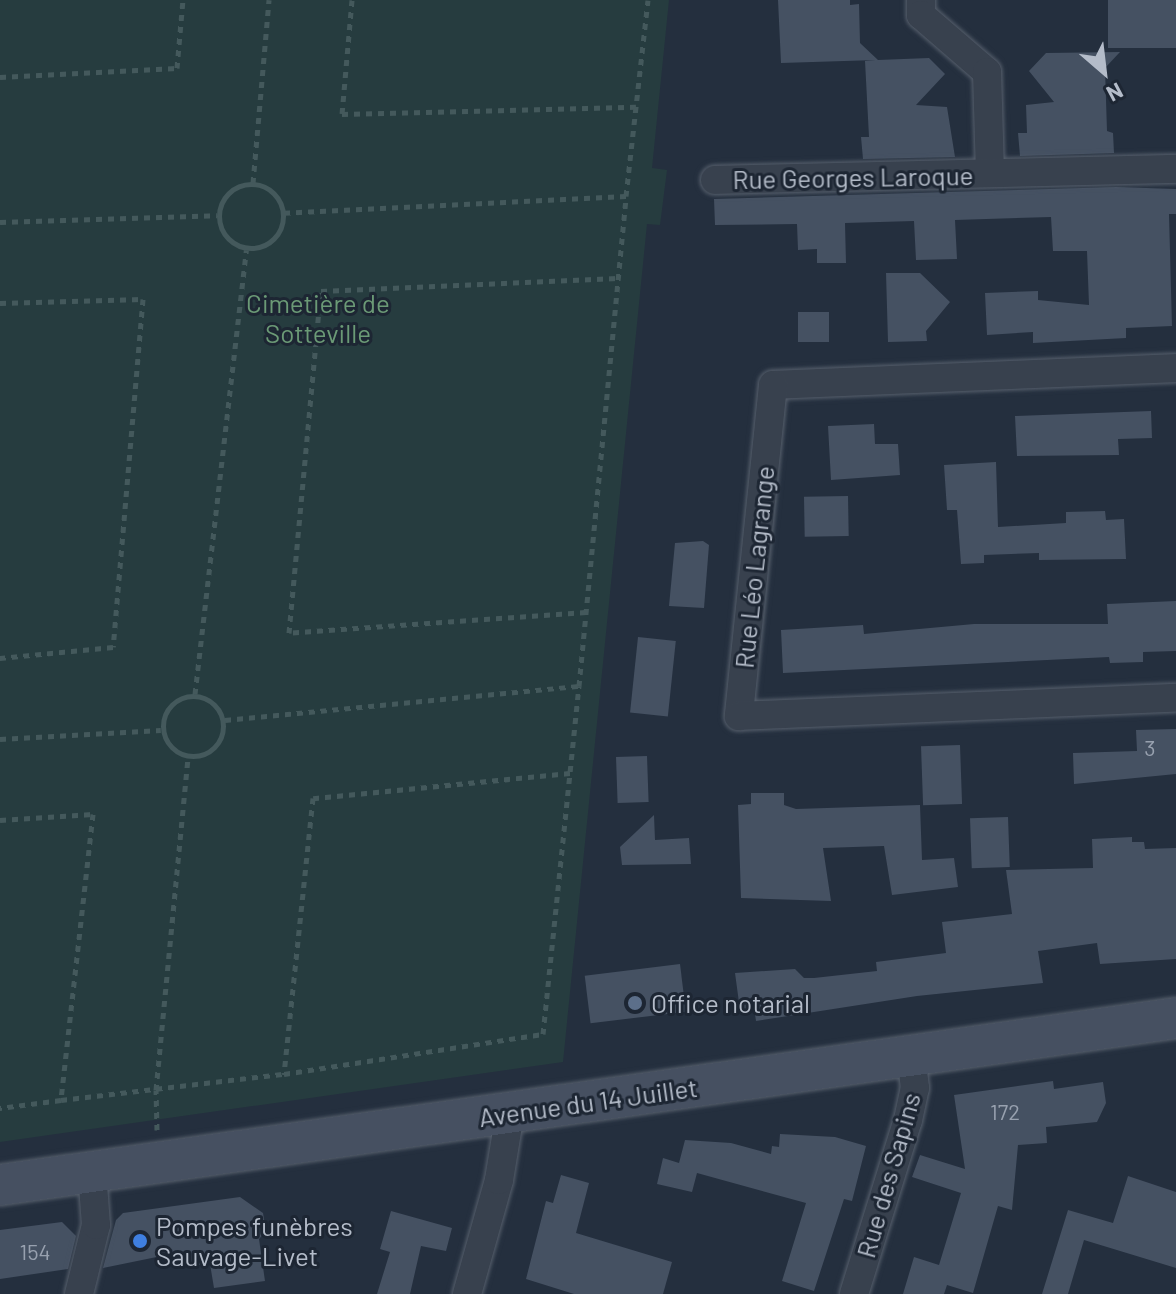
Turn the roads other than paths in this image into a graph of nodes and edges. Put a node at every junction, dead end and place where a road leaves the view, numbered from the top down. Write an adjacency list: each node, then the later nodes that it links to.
1 (921, 0): 3 (street, Rue Georges Laroque)
2 (1176, 169): 3 (street, Rue Georges Laroque)
3 (990, 173): 4 (street, Rue Georges Laroque)
4 (715, 180)
5 (1176, 368): 6 (street, Rue Léo Lagrange)
6 (1176, 698)
7 (1176, 1018): 8 (main road, Avenue du 14 Juillet)
8 (911, 1056): 9 (main road, Avenue du 14 Juillet); 14 (street, Rue des Sapins)
9 (510, 1113): 10 (main road, Avenue du 14 Juillet); 13 (street)
10 (92, 1172): 11 (main road, Avenue du 14 Juillet); 12 (street)
11 (0, 1185)
12 (79, 1294)
13 (467, 1294)
14 (854, 1294)

